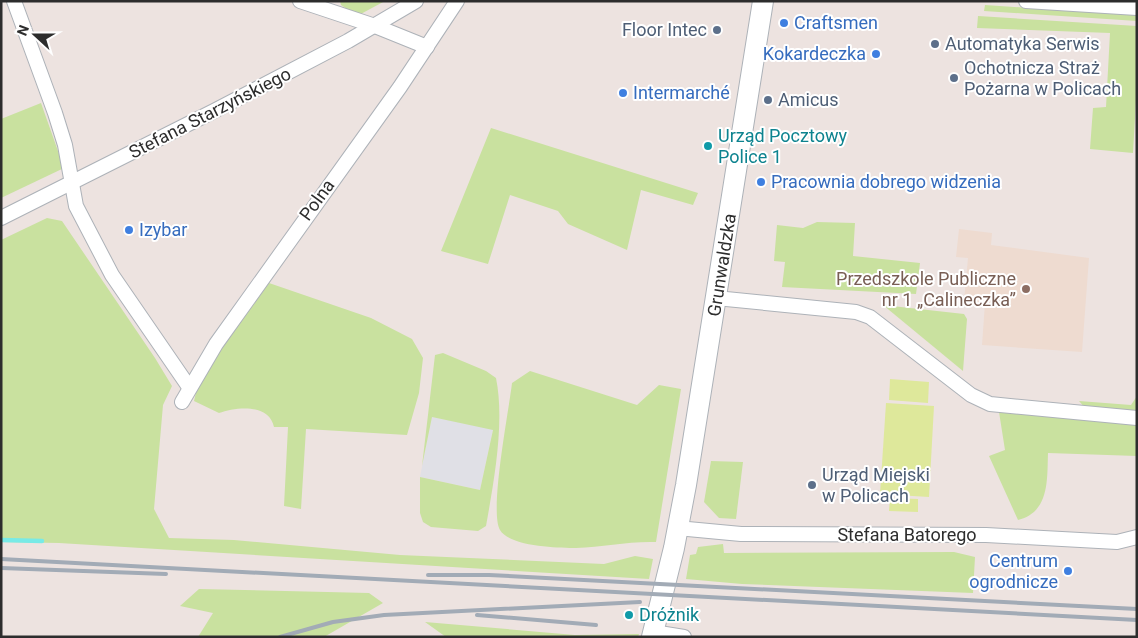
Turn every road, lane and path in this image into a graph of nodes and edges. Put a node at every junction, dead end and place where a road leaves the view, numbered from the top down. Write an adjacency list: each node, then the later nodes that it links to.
1 (14, 1): 10 (street)
2 (300, 1): 8 (street)
3 (416, 1): 8 (street, Stefana Starzyńskiego)
4 (457, 1): 9 (street, Polna)
5 (763, 1): 12 (main road, Grunwaldzka)
6 (1026, 1): 7 (street)
7 (1137, 8)
8 (375, 26): 9 (street); 10 (street, Stefana Starzyńskiego)
9 (427, 47): 13 (street, Polna)
10 (70, 185): 11 (street, Stefana Starzyńskiego); 13 (street)
11 (1, 218)
12 (716, 298): 15 (street); 16 (main road, Grunwaldzka)
13 (189, 387): 14 (street, Polna)
14 (182, 402)
15 (1137, 418)
16 (677, 528): 17 (street, Stefana Batorego); 18 (main road, Grunwaldzka)
17 (1137, 537)
18 (653, 635): 19 (street)
19 (684, 637)

